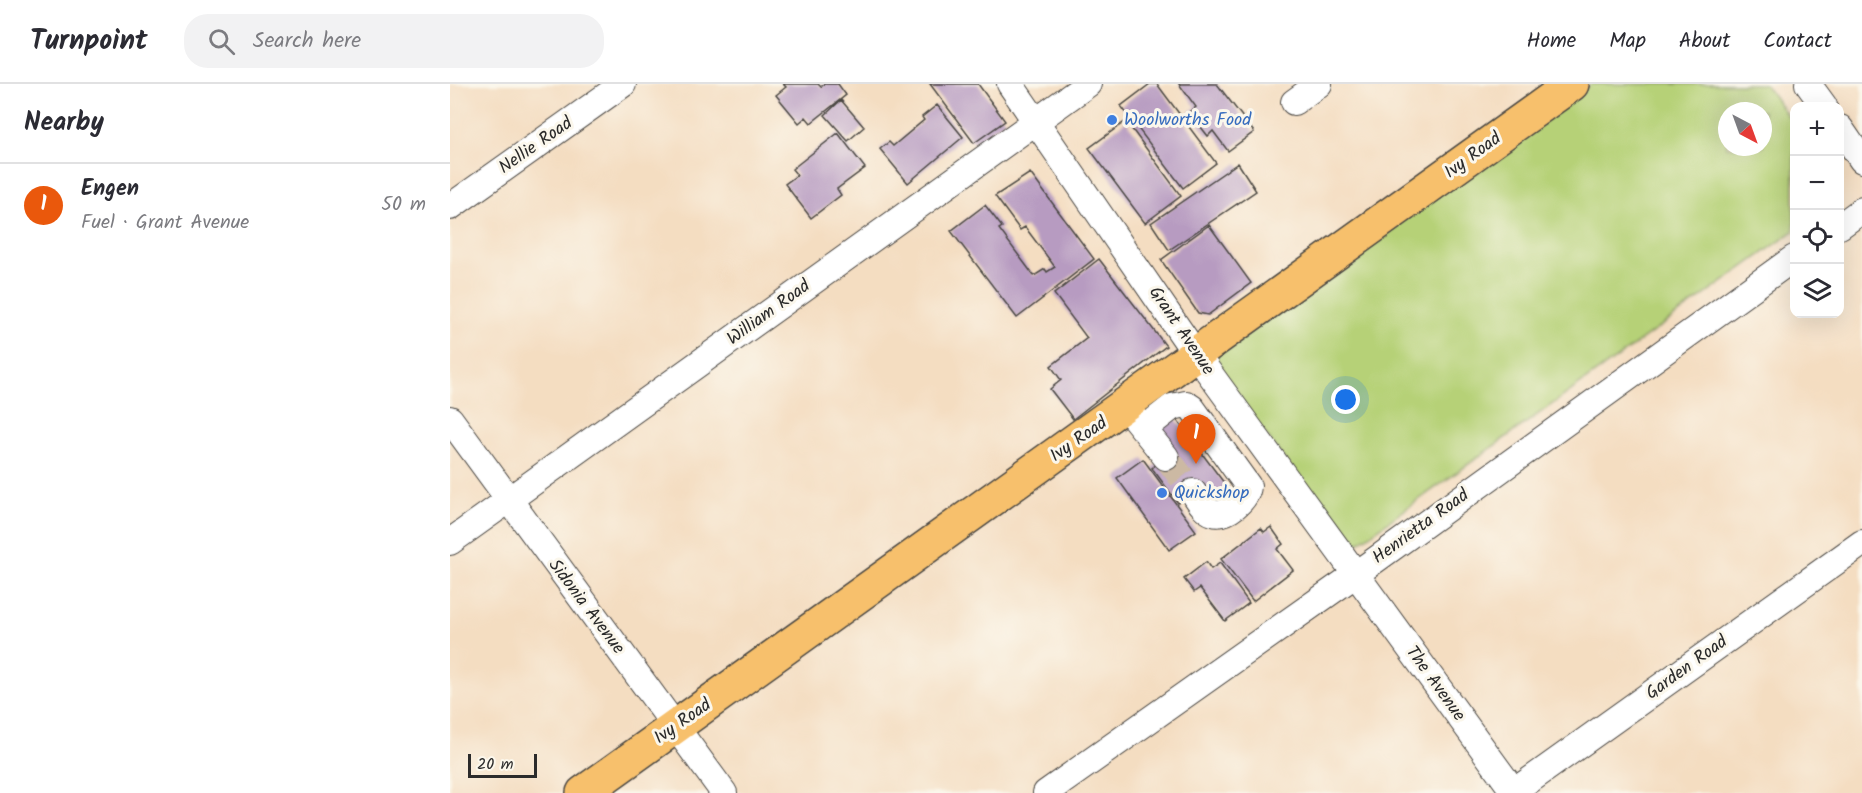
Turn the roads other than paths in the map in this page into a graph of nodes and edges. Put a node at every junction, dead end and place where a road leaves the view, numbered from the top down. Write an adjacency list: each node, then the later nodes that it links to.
1 (623, 84): 12 (street, Nellie Road)
2 (1010, 84): 9 (street, Grant Avenue)
3 (1088, 84): 9 (street, William Road)
4 (1319, 84): 7 (street)
5 (1572, 84): 16 (main road, Ivy Road)
6 (1808, 84): 8 (street)
7 (1294, 102)
8 (1821, 102)
9 (1036, 120): 16 (street, Grant Avenue); 23 (street, William Road)
10 (1844, 135): 11 (street)
11 (1862, 160)
12 (450, 207)
13 (1862, 210): 14 (street)
14 (1844, 223)
15 (1790, 261): 26 (street, Henrietta Road)
16 (1197, 356): 17 (main road, Ivy Road); 19 (street, Grant Avenue)
17 (1135, 418): 20 (street); 21 (street); 27 (main road, Ivy Road)
18 (450, 419): 23 (street, Sidonia Avenue)
19 (1257, 439): 21 (street); 26 (street, Grant Avenue)
20 (1166, 457)
21 (1228, 459): 22 (street)
22 (1193, 492)
23 (508, 501): 24 (street, William Road); 27 (street, Sidonia Avenue)
24 (450, 542)
25 (1862, 543): 31 (street, Garden Road)
26 (1356, 574): 30 (street, Henrietta Road); 31 (street, The Avenue)
27 (675, 728): 28 (main road, Ivy Road); 29 (street, Sidonia Avenue)
28 (583, 793)
29 (724, 793)
30 (1046, 793)
31 (1514, 793)

